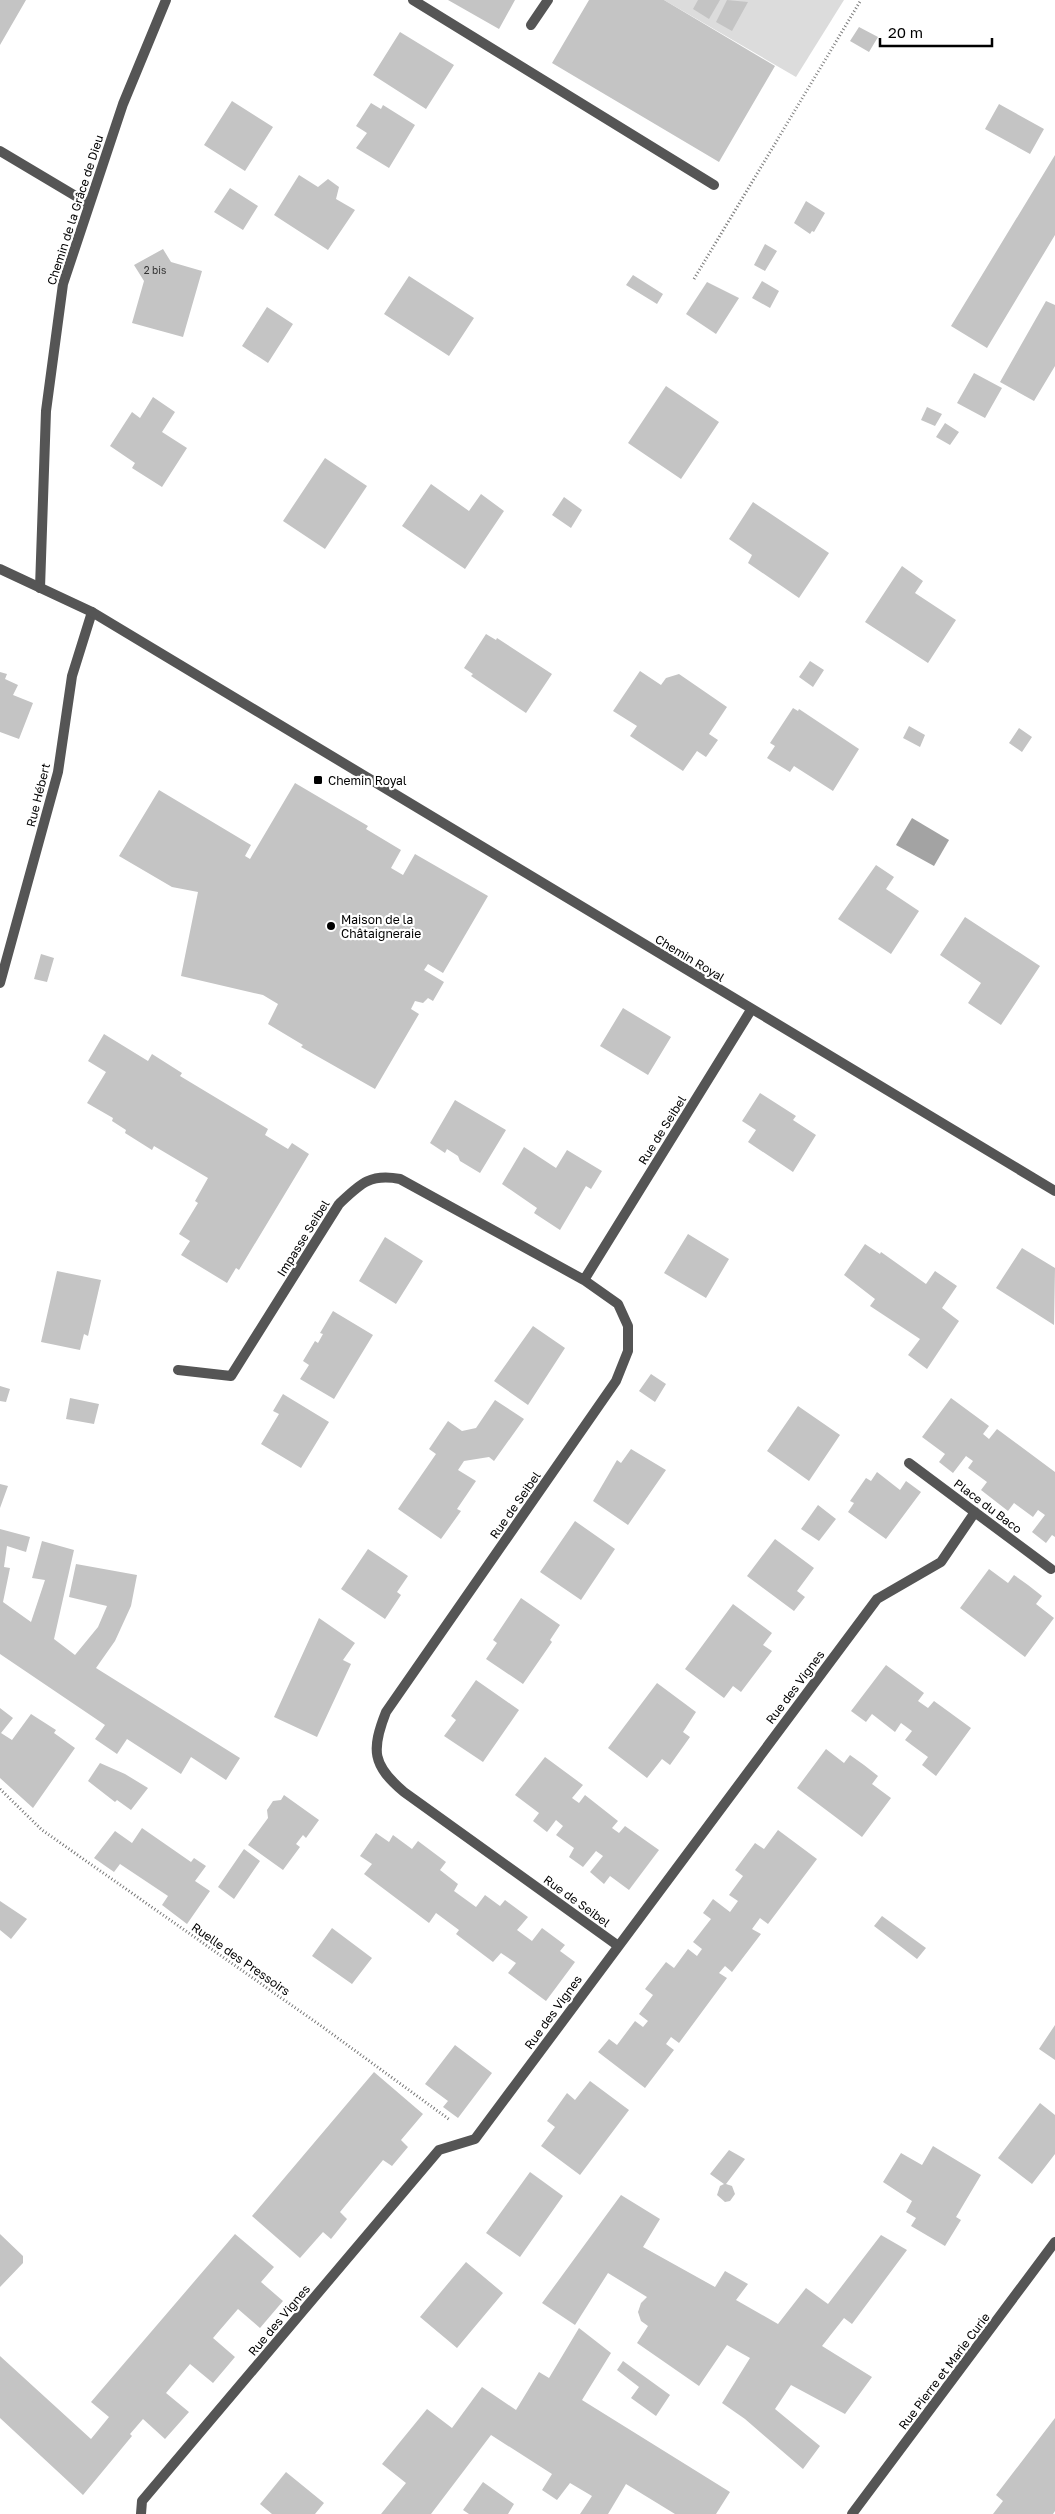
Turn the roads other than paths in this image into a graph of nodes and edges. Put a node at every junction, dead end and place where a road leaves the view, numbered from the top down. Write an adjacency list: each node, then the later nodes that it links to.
1 (166, 0): 7 (street, Chemin de la Grâce de Dieu)
2 (413, 0): 6 (street)
3 (548, 0): 4 (street)
4 (531, 26)
5 (0, 151): 7 (street)
6 (714, 185)
7 (89, 204): 9 (street, Chemin de la Grâce de Dieu)
8 (0, 569): 9 (street, Chemin Royal)
9 (40, 588): 10 (street, Chemin Royal)
10 (92, 612): 11 (street, Rue Hébert); 12 (street, Chemin Royal)
11 (0, 983)
12 (751, 1010): 13 (street, Chemin Royal); 14 (street, Rue de Seibel)
13 (1055, 1191)
14 (584, 1280): 15 (street, Impasse Seibel); 19 (street, Rue de Seibel)
15 (178, 1370)
16 (909, 1463): 17 (street, Place du Baco)
17 (976, 1512): 18 (street, Place du Baco); 19 (street, Rue des Vignes)
18 (1051, 1569)
19 (618, 1945): 21 (street, Rue des Vignes)
20 (1055, 2242): 22 (street, Rue Pierre et Marie Curie)
21 (141, 2514)
22 (852, 2514)

